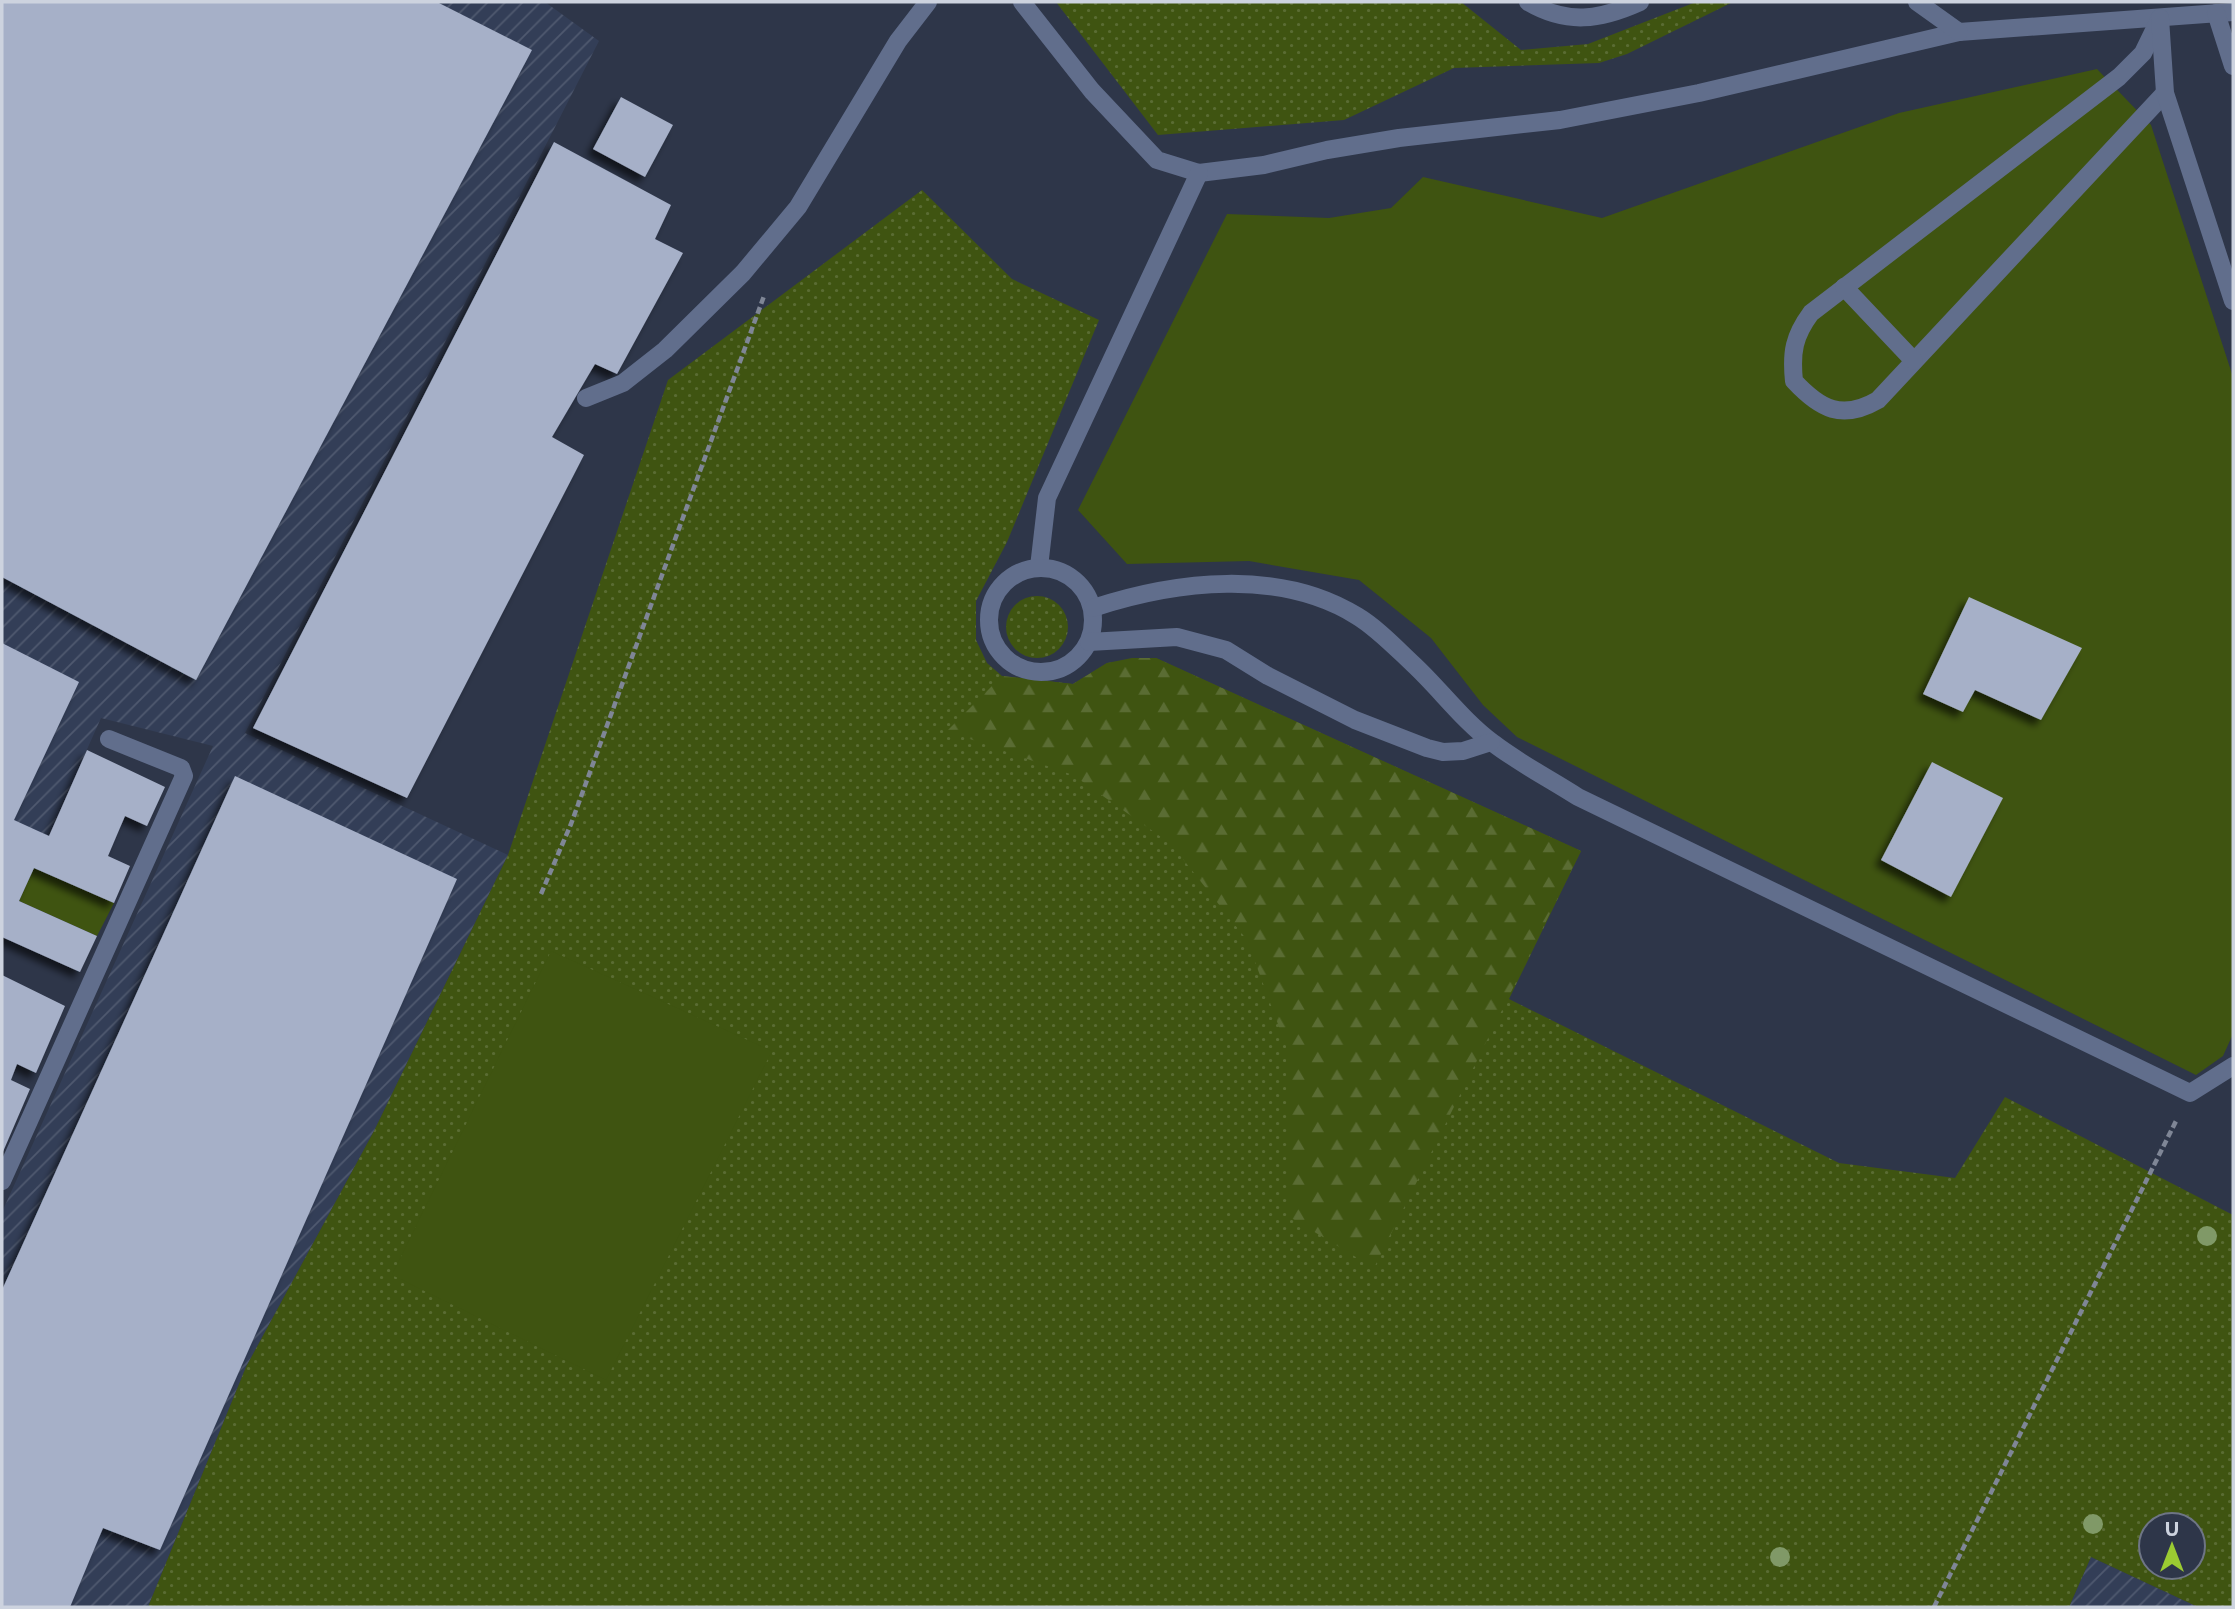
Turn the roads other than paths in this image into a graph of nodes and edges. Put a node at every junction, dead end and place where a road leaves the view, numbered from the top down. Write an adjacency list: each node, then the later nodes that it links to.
1 (928, 2): 15 (street)
2 (1022, 2): 11 (street)
3 (1528, 2): 4 (street)
4 (1640, 2)
5 (1917, 2): 8 (street)
6 (2225, 13): 7 (street); 9 (street)
7 (2160, 18): 8 (street); 10 (street); 12 (street)
8 (1959, 32): 11 (street)
9 (2233, 65)
10 (2165, 93): 13 (street); 14 (street)
11 (1199, 173): 16 (street)
12 (1844, 287): 14 (street); 14 (street)
13 (2233, 302)
14 (1914, 361)
15 (586, 398)
16 (1039, 567): 17 (street); 18 (street)
17 (1093, 608): 18 (street); 20 (street)
18 (1089, 642): 20 (street)
19 (109, 739): 22 (street)
20 (1491, 742): 21 (street)
21 (2233, 1066)
22 (2, 1181)

